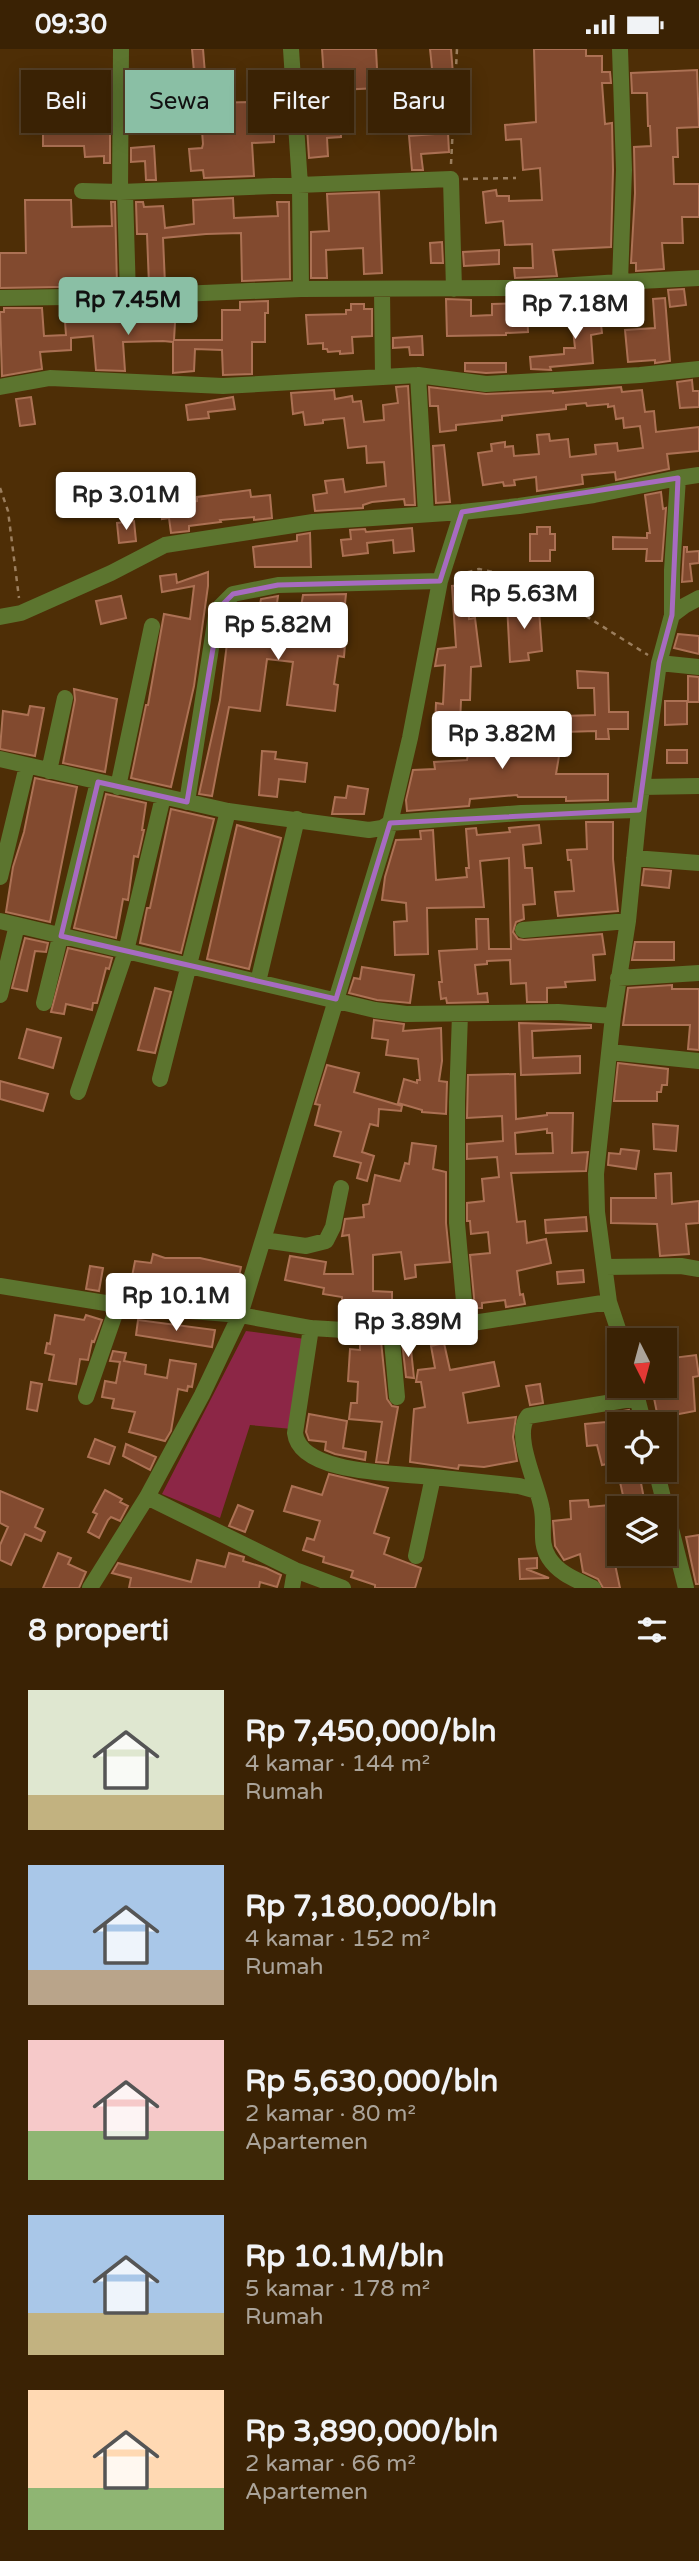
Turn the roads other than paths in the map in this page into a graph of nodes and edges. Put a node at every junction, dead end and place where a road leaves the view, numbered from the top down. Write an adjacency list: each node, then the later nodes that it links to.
1 (121, 49): 6 (street)
2 (291, 49): 4 (street)
3 (620, 49): 8 (street)
4 (300, 185): 6 (street); 9 (street); 10 (street)
5 (82, 191): 6 (street)
6 (123, 192): 12 (street)
7 (699, 278): 8 (street)
8 (620, 282): 10 (street)
9 (301, 289): 11 (street); 12 (street)
10 (454, 289): 11 (street)
11 (382, 290): 16 (street)
12 (128, 296): 13 (street)
13 (0, 298)
14 (699, 369): 15 (street)
15 (418, 375): 16 (street); 21 (street)
16 (383, 377): 17 (street)
17 (0, 387)
18 (699, 475): 19 (street)
19 (678, 478): 20 (street); 24 (street)
20 (462, 513): 21 (street); 22 (street)
21 (426, 514): 25 (street)
22 (440, 581): 38 (street); 42 (street)
23 (699, 599): 24 (street)
24 (672, 615): 27 (street)
25 (0, 617)
26 (152, 626): 35 (street)
27 (659, 663): 28 (street); 36 (street)
28 (699, 667)
29 (65, 698): 32 (street)
30 (0, 759): 31 (street)
31 (27, 766): 32 (street); 45 (street)
32 (49, 771): 33 (street)
33 (98, 782): 35 (street); 50 (street)
34 (699, 786): 36 (street)
35 (118, 787): 37 (street)
36 (642, 787): 39 (street)
37 (163, 797): 38 (street); 51 (street)
38 (187, 802): 40 (street)
39 (639, 810): 42 (street); 43 (street)
40 (228, 811): 41 (street); 52 (street)
41 (297, 819): 42 (street); 55 (street)
42 (390, 823): 57 (street)
43 (634, 858): 44 (street); 47 (street)
44 (699, 863)
45 (0, 877)
46 (0, 921): 48 (street)
47 (628, 921): 49 (street); 54 (street)
48 (17, 925): 50 (street); 56 (street)
49 (523, 930)
50 (61, 936): 51 (street); 58 (street)
51 (126, 951): 52 (street); 64 (street)
52 (190, 966): 55 (street); 63 (street)
53 (699, 973): 54 (street)
54 (618, 978): 60 (street)
55 (258, 982): 57 (street)
56 (0, 995)
57 (336, 999): 59 (street); 66 (street)
58 (44, 1003)
59 (460, 1014): 60 (street); 73 (street)
60 (613, 1016): 61 (street)
61 (610, 1052): 62 (street); 67 (street)
62 (699, 1061)
63 (160, 1079)
64 (78, 1091)
65 (341, 1188): 66 (street)
66 (263, 1240): 72 (street)
67 (605, 1267): 68 (street); 70 (street)
68 (699, 1269)
69 (0, 1286): 71 (street)
70 (609, 1302): 73 (street); 75 (street)
71 (118, 1305): 72 (street); 77 (street)
72 (240, 1315): 74 (street); 83 (street)
73 (466, 1324): 76 (street)
74 (311, 1328): 76 (street); 80 (street)
75 (618, 1328)
76 (391, 1330): 78 (street)
77 (86, 1397)
78 (397, 1397)
79 (608, 1398): 82 (street)
80 (433, 1477): 82 (street); 84 (street)
81 (659, 1482): 90 (street)
82 (537, 1491): 89 (street)
83 (147, 1497): 85 (street); 86 (street)
84 (416, 1556)
85 (295, 1570): 87 (street); 88 (street)
86 (90, 1588)
87 (292, 1588)
88 (343, 1588)
89 (593, 1588)
90 (686, 1588)

